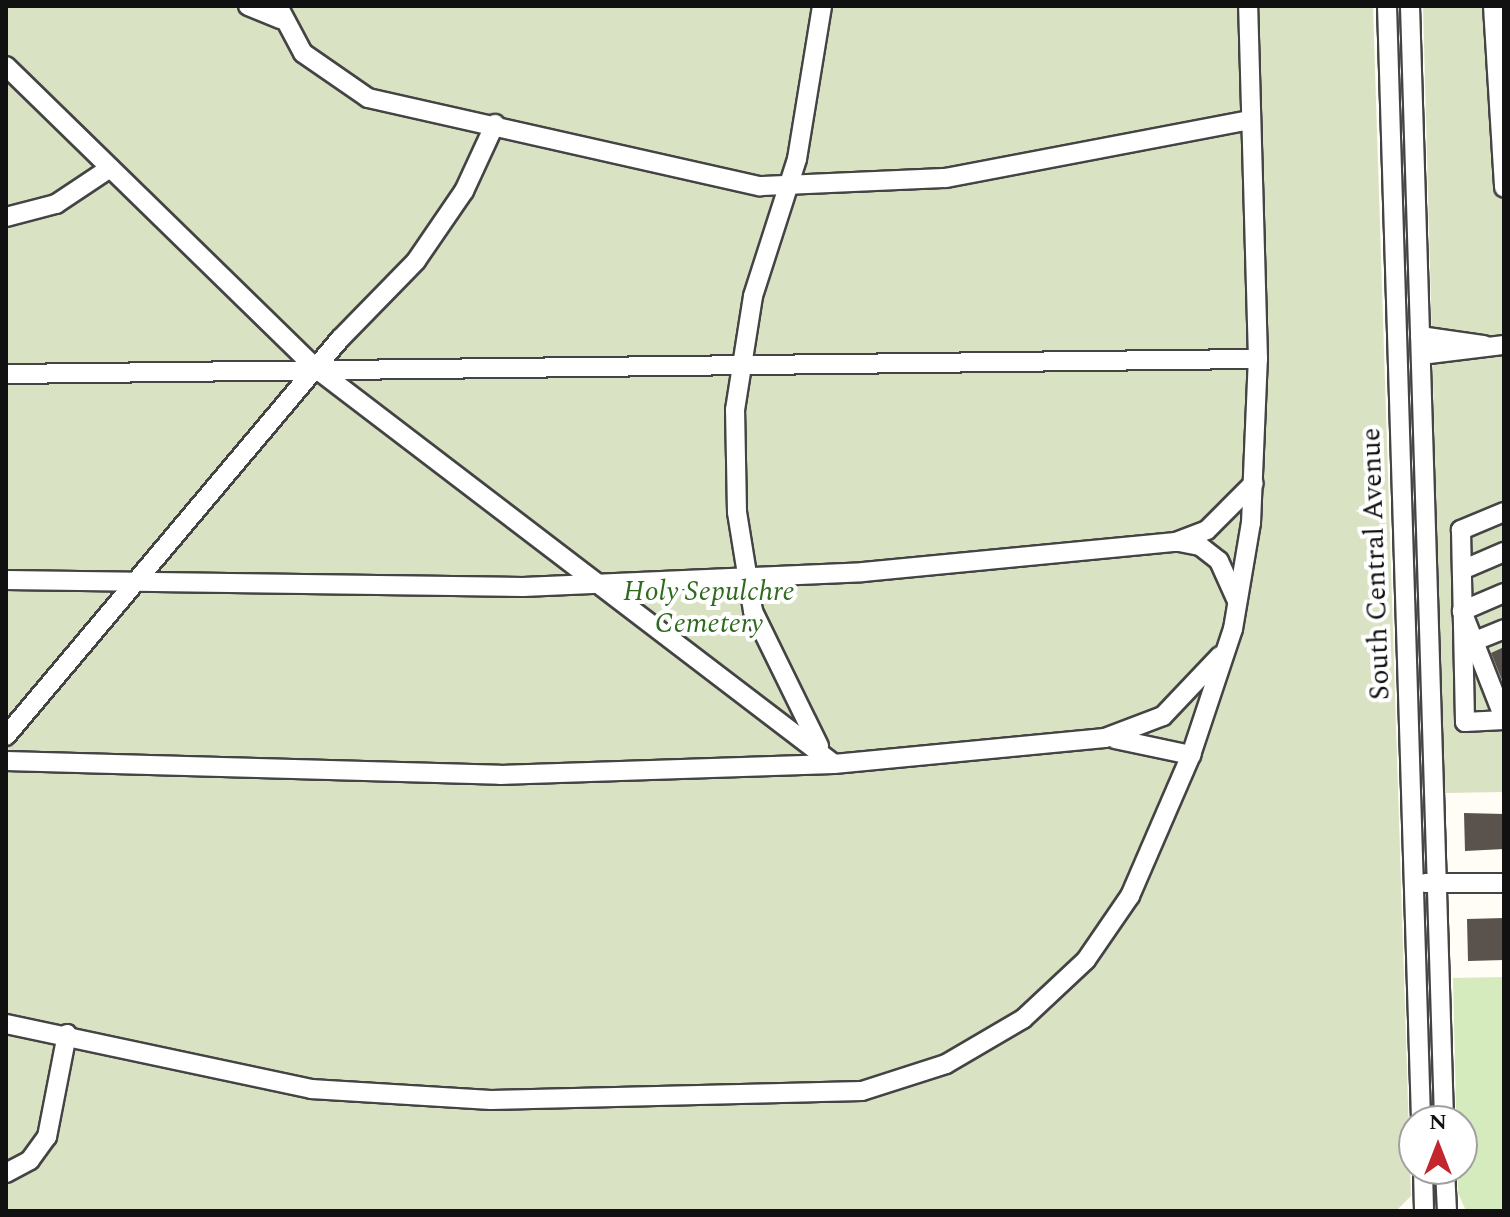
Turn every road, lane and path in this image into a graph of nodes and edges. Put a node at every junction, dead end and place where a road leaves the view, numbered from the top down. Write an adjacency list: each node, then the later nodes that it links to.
1 (248, 6): 7 (street)
2 (822, 6): 12 (street)
3 (1248, 6): 9 (street)
4 (1387, 6): 44 (street, South Central Avenue)
5 (1410, 6): 15 (street, South Central Avenue)
6 (1493, 6): 13 (street)
7 (279, 12): 10 (street)
8 (6, 66): 11 (street)
9 (1250, 120): 12 (street); 19 (street)
10 (495, 124): 12 (street); 21 (street)
11 (110, 168): 14 (street); 21 (street)
12 (789, 187): 20 (street)
13 (1504, 188)
14 (6, 217)
15 (1420, 336): 16 (street); 18 (street, South Central Avenue)
16 (1484, 345): 17 (street); 18 (street)
17 (1504, 345)
18 (1421, 355): 45 (street, South Central Avenue)
19 (1258, 359): 20 (street); 23 (street)
20 (739, 365): 21 (street); 28 (street)
21 (318, 370): 22 (street); 30 (street); 31 (street)
22 (6, 374)
23 (1254, 483): 25 (street); 33 (street)
24 (1504, 512): 27 (street)
25 (1176, 542): 28 (street); 33 (street)
26 (1504, 552): 27 (street)
27 (1462, 570): 34 (street)
28 (746, 578): 31 (street); 43 (street)
29 (6, 580): 30 (street)
30 (136, 584): 31 (street); 39 (street)
31 (599, 585): 43 (street)
32 (1504, 593): 34 (street)
33 (1238, 607): 35 (street)
34 (1462, 611): 37 (street); 38 (street)
35 (1233, 629): 40 (street); 41 (street)
36 (1504, 629): 37 (street)
37 (1475, 641): 38 (street)
38 (1504, 719)
39 (6, 736)
40 (1105, 738): 41 (street); 43 (street)
41 (1191, 755): 48 (street)
42 (6, 761): 43 (street)
43 (834, 764)
44 (1414, 883): 45 (street); 49 (street, South Central Avenue)
45 (1437, 883): 46 (street); 50 (street, South Central Avenue)
46 (1504, 883)
47 (6, 1024): 48 (street)
48 (67, 1034): 51 (street)
49 (1421, 1105)
50 (1444, 1105)
51 (6, 1173)
52 (1423, 1185): 54 (street)
53 (1446, 1185): 55 (street)
54 (1424, 1211)
55 (1447, 1211)

